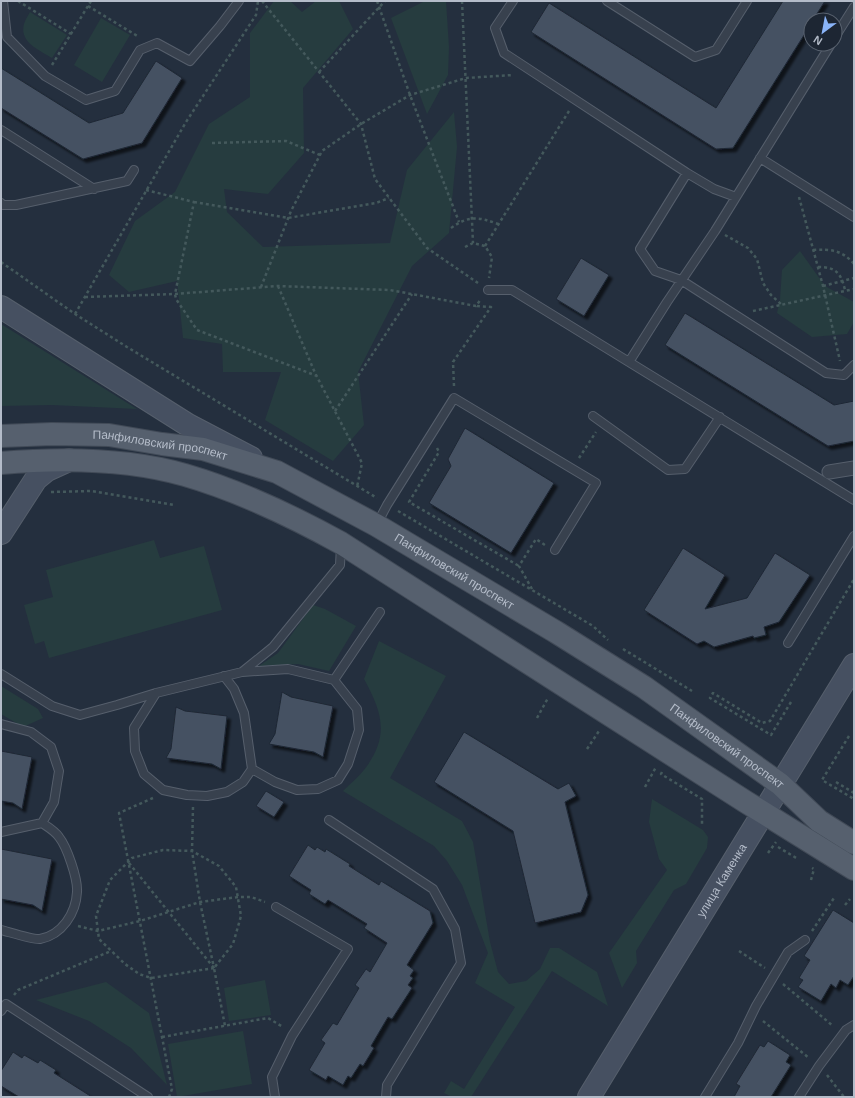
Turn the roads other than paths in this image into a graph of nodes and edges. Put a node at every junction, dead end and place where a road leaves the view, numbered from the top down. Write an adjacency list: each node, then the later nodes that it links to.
1 (3, 1): 2 (lane)
2 (239, 1)
3 (513, 1): 12 (lane)
4 (607, 1): 5 (lane)
5 (746, 1)
6 (854, 7): 7 (lane)
7 (843, 24)
8 (826, 52): 10 (lane)
9 (1, 130): 13 (lane)
10 (760, 158): 14 (lane); 16 (lane)
11 (134, 170): 13 (lane)
12 (688, 173): 14 (lane); 17 (lane)
13 (94, 188): 15 (lane)
14 (736, 197): 17 (lane)
15 (1, 203)
16 (854, 217)
17 (681, 280): 20 (lane); 21 (lane)
18 (488, 290): 20 (lane)
19 (1, 307): 28 (main road)
20 (629, 362): 23 (lane)
21 (854, 365)
22 (593, 416): 23 (lane)
23 (720, 417): 30 (lane)
24 (1, 436): 28 (main road, Панфиловский проспект)
25 (69, 460): 26 (main road, Панфиловский проспект); 32 (main road); 34 (main road, Панфиловский проспект)
26 (1, 463)
27 (854, 468): 29 (street)
28 (277, 472): 31 (main road, Панфиловский проспект)
29 (829, 472)
30 (854, 500)
31 (376, 525): 35 (lane); 46 (main road, Панфиловский проспект)
32 (1, 533)
33 (854, 536): 37 (lane)
34 (341, 543): 39 (lane); 47 (main road, Панфиловский проспект)
35 (555, 550)
36 (380, 612): 42 (lane)
37 (788, 643)
38 (854, 665): 46 (main road, улица Каменка)
39 (242, 672): 41 (lane); 42 (lane)
40 (1, 674): 43 (lane)
41 (224, 676): 43 (lane); 45 (lane)
42 (334, 680): 45 (lane)
43 (156, 692): 45 (lane)
44 (1, 724): 49 (lane)
45 (252, 769)
46 (780, 784): 47 (main road, улица Каменка); 51 (main road, Панфиловский проспект)
47 (763, 813): 52 (main road, Панфиловский проспект); 61 (main road, улица Каменка)
48 (328, 820): 60 (lane)
49 (42, 822): 50 (lane); 54 (lane)
50 (1, 832)
51 (854, 843)
52 (854, 869)
53 (276, 907): 59 (lane)
54 (1, 930)
55 (805, 940): 62 (lane)
56 (3, 1008): 58 (lane)
57 (854, 1025): 63 (lane)
58 (148, 1097)
59 (275, 1097)
60 (386, 1097)
61 (589, 1097)
62 (705, 1097)
63 (799, 1097)

